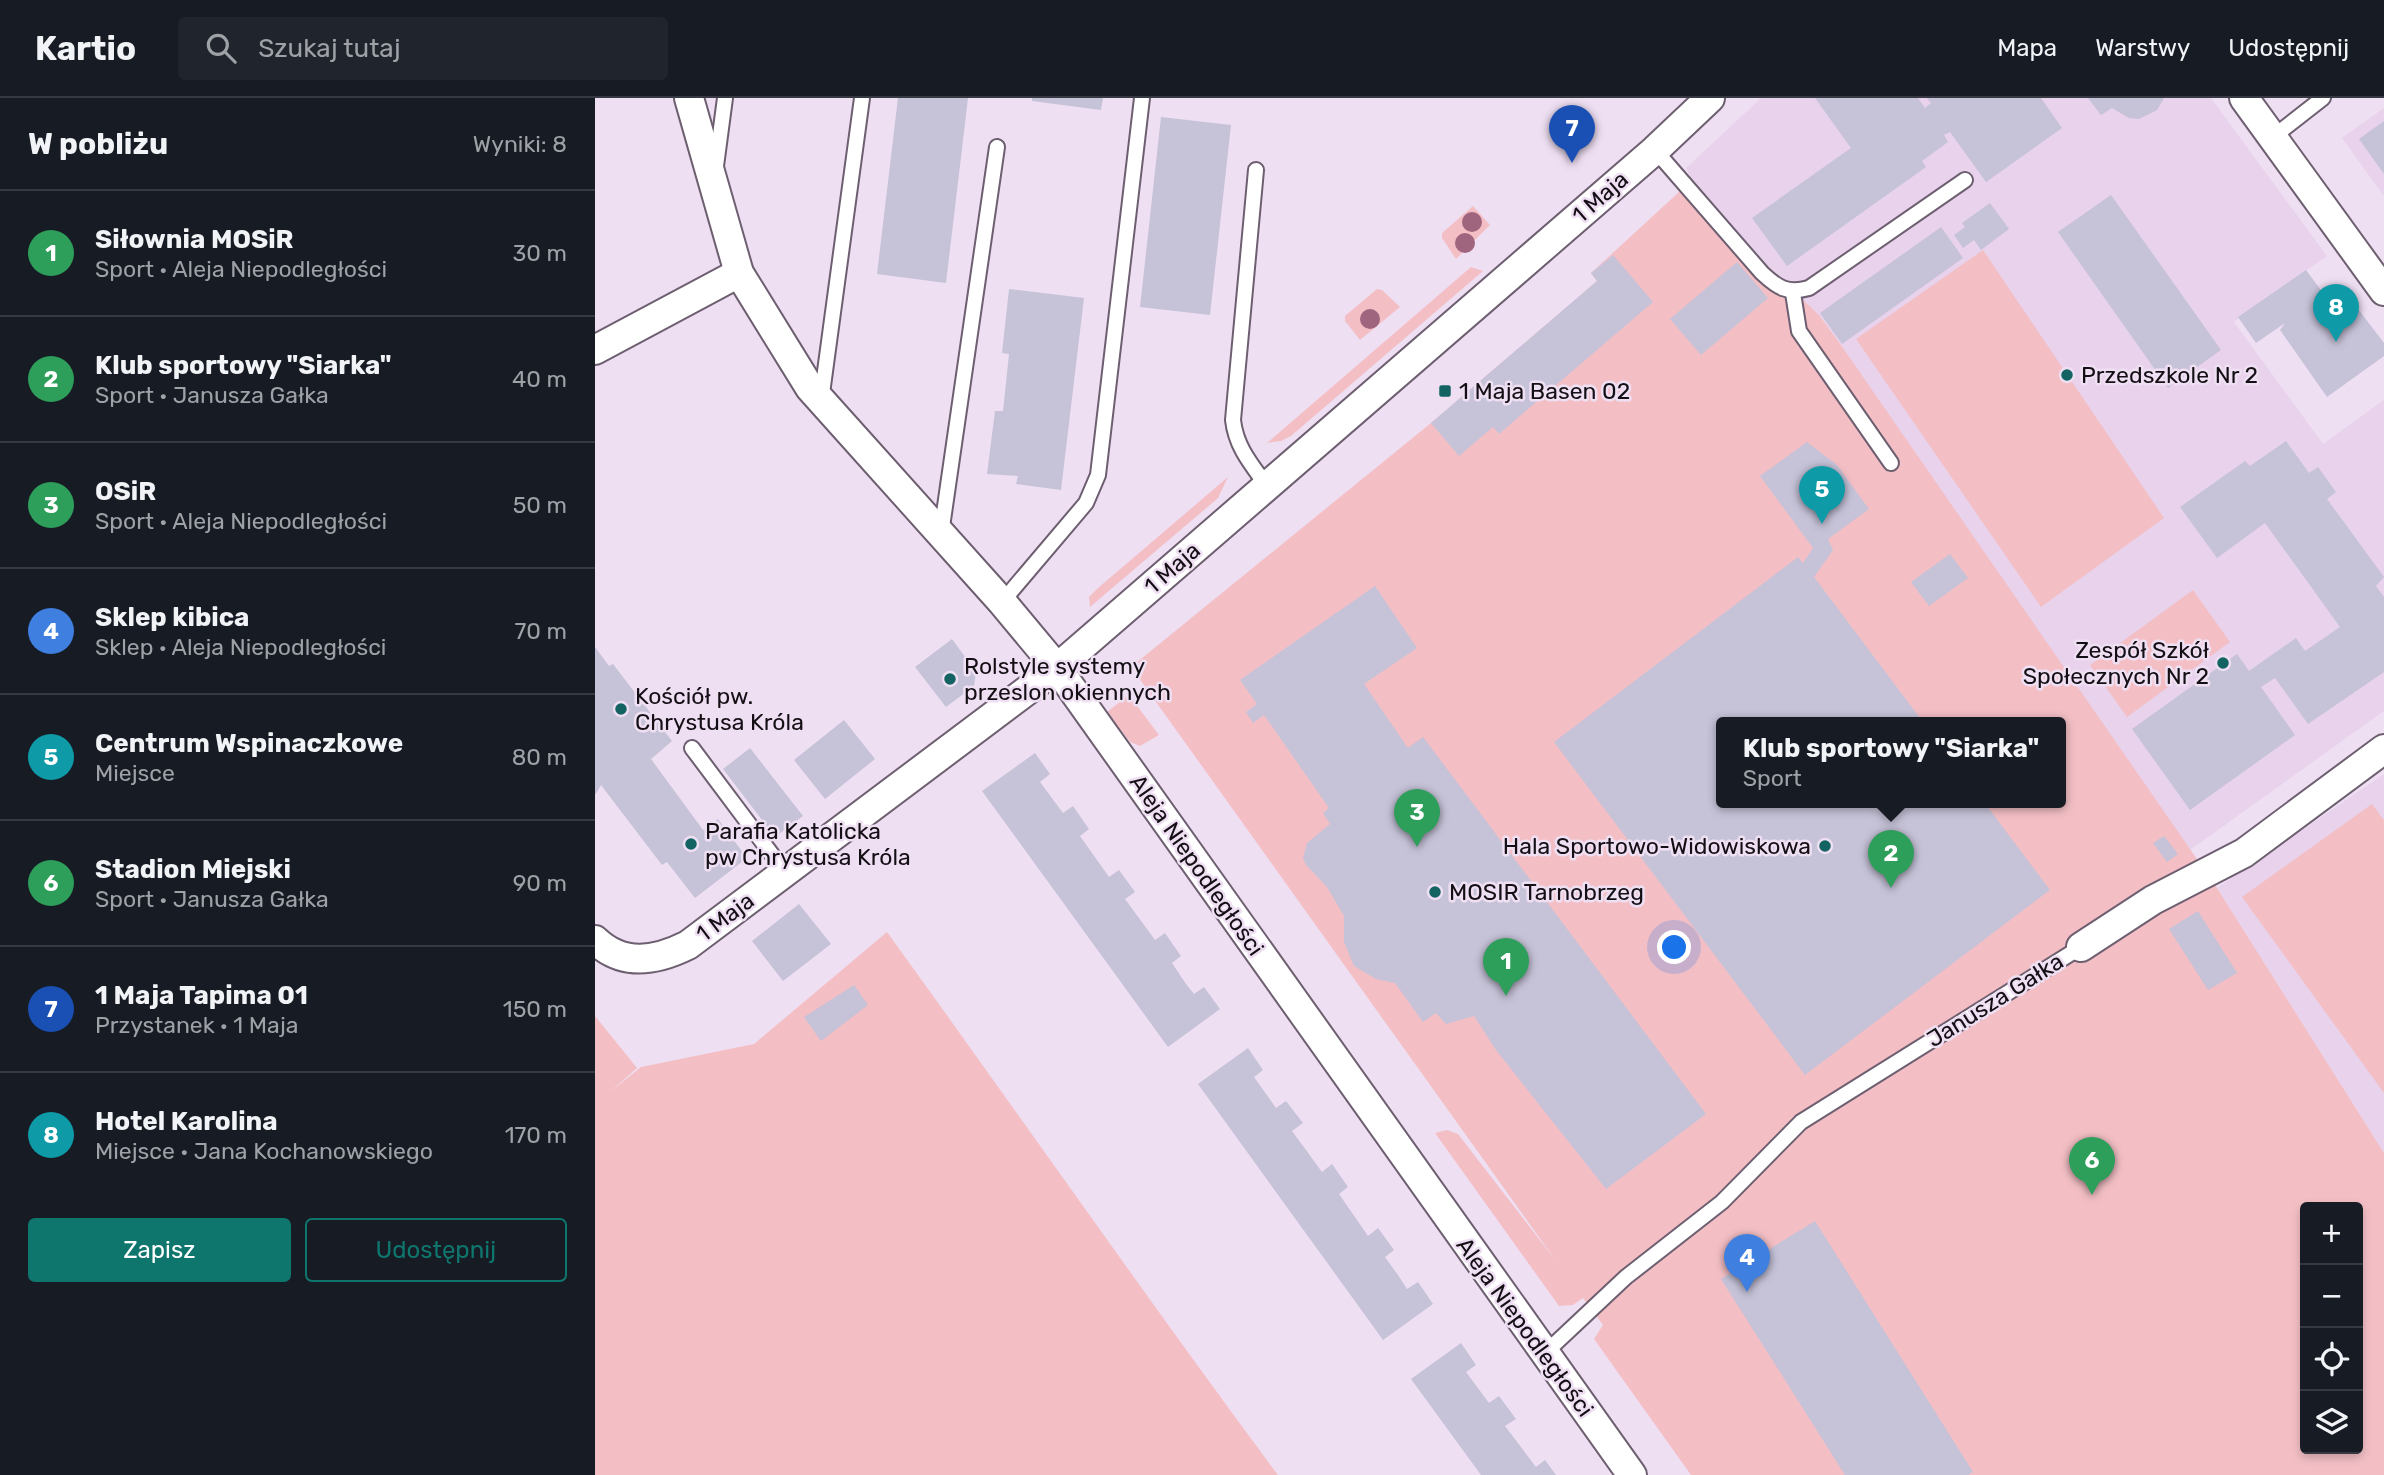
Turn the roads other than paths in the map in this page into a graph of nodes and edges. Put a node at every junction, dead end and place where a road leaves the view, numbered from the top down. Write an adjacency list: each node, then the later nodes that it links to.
1 (689, 98): 12 (street, Aleja Niepodległości)
2 (725, 98): 12 (lane)
3 (862, 98): 18 (lane)
4 (1142, 98): 22 (lane)
5 (1710, 98): 10 (street, 1 Maja)
6 (2244, 98): 8 (street)
7 (2323, 98): 8 (lane)
8 (2273, 138): 15 (street)
9 (997, 147): 21 (lane)
10 (1655, 150): 16 (lane); 20 (street, 1 Maja)
11 (1256, 170): 20 (lane)
12 (713, 180): 14 (street, Aleja Niepodległości)
13 (1965, 180): 16 (lane)
14 (739, 273): 17 (street); 18 (street, Aleja Niepodległości)
15 (2384, 291)
16 (1793, 293): 19 (lane)
17 (595, 350)
18 (821, 401): 21 (street, Aleja Niepodległości)
19 (1891, 463)
20 (1267, 486): 23 (street, 1 Maja)
21 (941, 534): 22 (street, Aleja Niepodległości)
22 (1002, 602): 23 (street, Aleja Niepodległości)
23 (1057, 668): 26 (street, 1 Maja); 29 (street, Aleja Niepodległości)
24 (692, 748): 26 (lane)
25 (2384, 749): 28 (street, Janusza Gałka)
26 (785, 872): 27 (street, 1 Maja)
27 (595, 940)
28 (2081, 947): 29 (lane, Janusza Gałka)
29 (1544, 1354): 30 (street, Aleja Niepodległości)
30 (1632, 1475)

